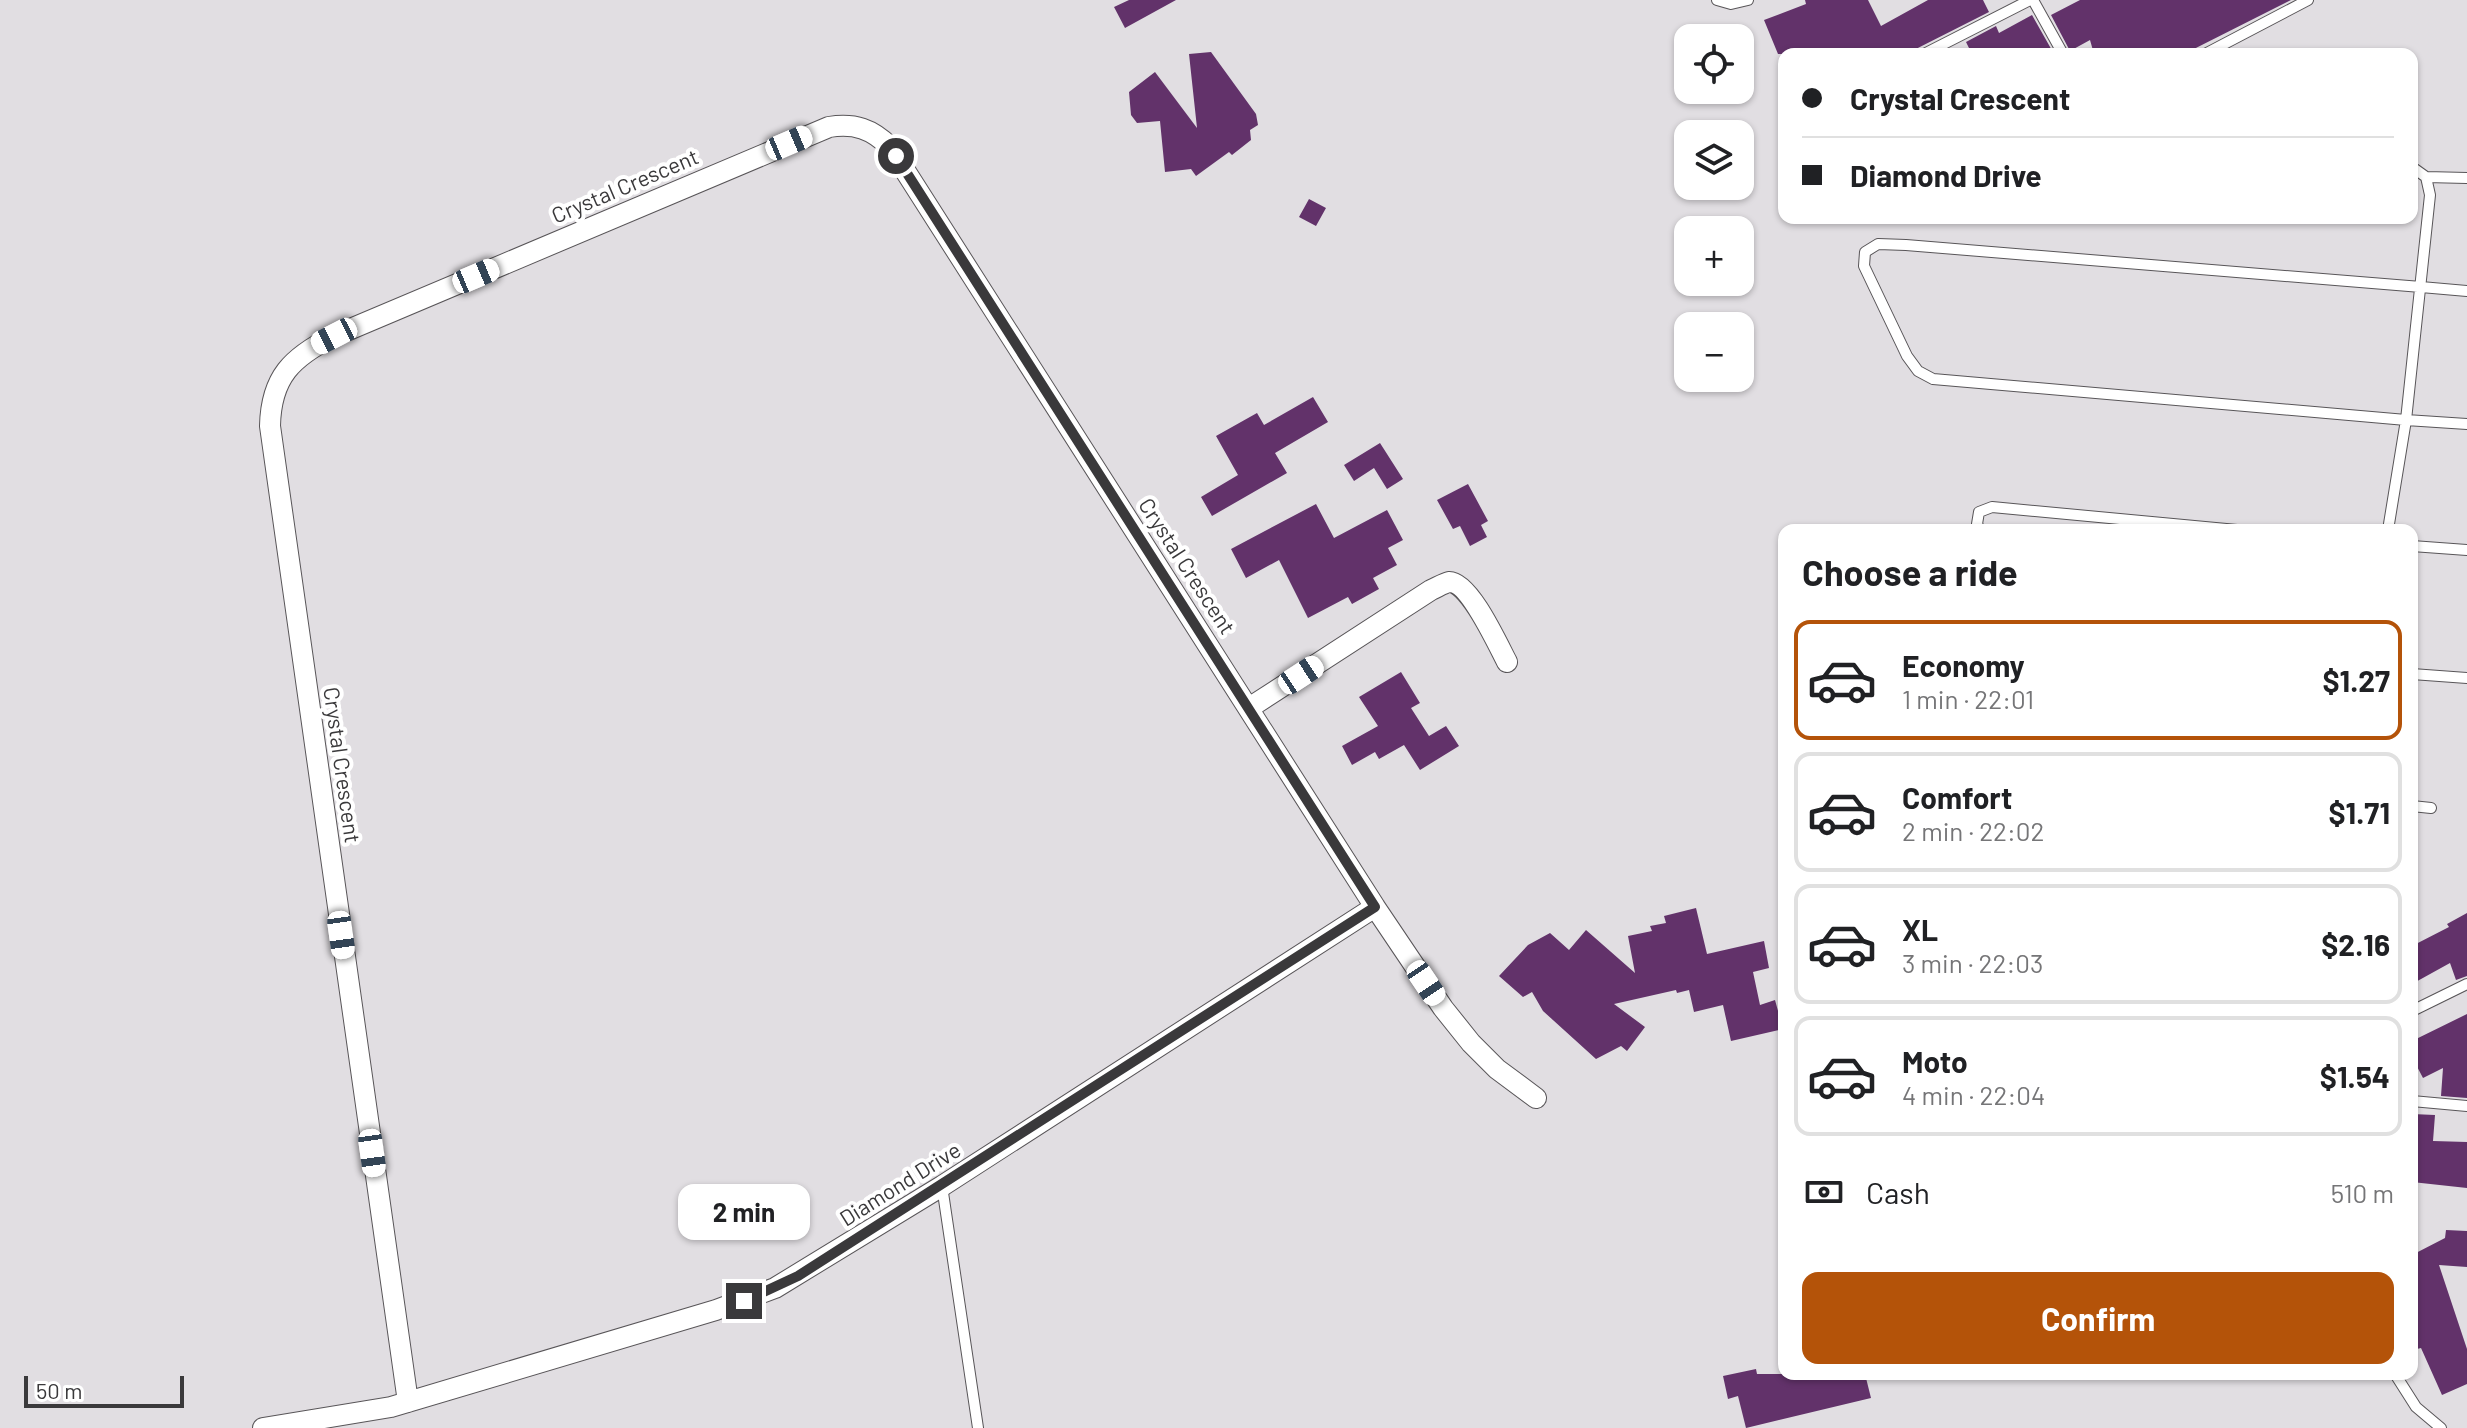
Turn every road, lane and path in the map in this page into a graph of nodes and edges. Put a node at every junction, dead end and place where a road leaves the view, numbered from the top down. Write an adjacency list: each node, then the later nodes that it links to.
1 (1717, 0): 2 (lane)
2 (1748, 0)
3 (2032, 0): 5 (lane); 6 (lane)
4 (2308, 0): 7 (lane)
5 (1936, 48)
6 (2060, 48)
7 (2216, 48)
8 (2418, 171): 9 (lane)
9 (2426, 177): 10 (lane); 11 (lane)
10 (2467, 178)
11 (2421, 287): 12 (lane); 13 (lane); 13 (lane)
12 (2467, 291)
13 (2406, 420): 14 (lane); 17 (lane)
14 (2467, 424)
15 (1977, 524): 16 (lane)
16 (2173, 524)
17 (2389, 524)
18 (2418, 546): 19 (lane)
19 (2467, 550)
20 (1507, 662): 23 (street)
21 (2418, 674): 22 (lane)
22 (2467, 678)
23 (1249, 708): 26 (street, Crystal Crescent); 34 (street, Crystal Crescent)
24 (2418, 807): 25 (lane)
25 (2431, 808)
26 (1375, 907): 29 (street, Crystal Crescent); 32 (street, Diamond Drive)
27 (2467, 984): 28 (lane)
28 (2418, 1008)
29 (1536, 1098)
30 (2418, 1102): 31 (lane)
31 (2467, 1106)
32 (942, 1186): 34 (street, Diamond Drive); 36 (lane)
33 (2399, 1380): 37 (lane)
34 (408, 1402): 35 (street, Diamond Drive)
35 (263, 1428)
36 (978, 1428)
37 (2441, 1428)

